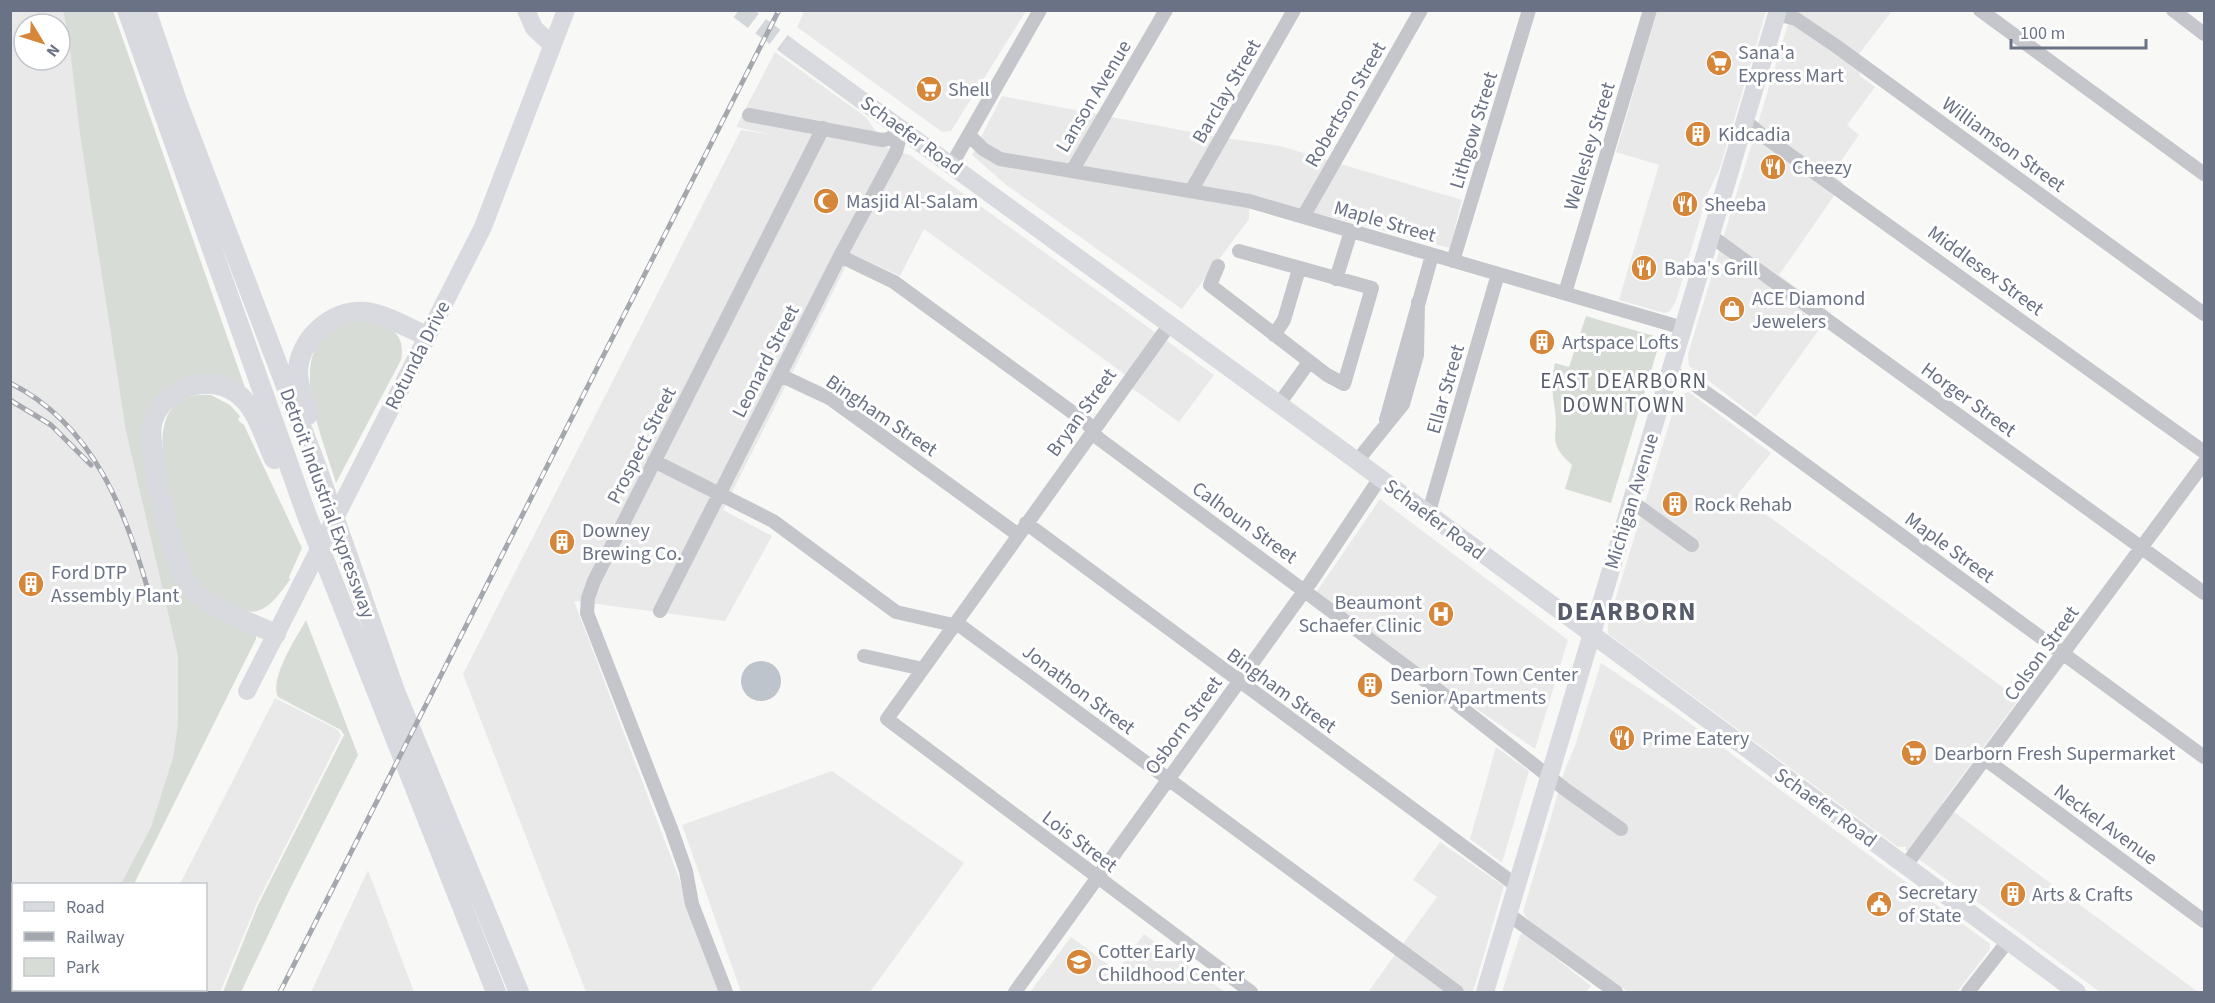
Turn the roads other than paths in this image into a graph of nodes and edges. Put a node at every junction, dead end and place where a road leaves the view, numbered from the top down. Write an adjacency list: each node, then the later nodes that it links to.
1 (127, 10): 57 (highway, Detroit Industrial Expressway)
2 (146, 10): 52 (highway, Detroit Industrial Expressway)
3 (526, 10): 15 (main road)
4 (566, 10): 15 (main road, Rotunda Drive)
5 (1040, 10): 21 (street)
6 (1166, 10): 23 (street, Lanson Avenue)
7 (1294, 10): 25 (street, Barclay Street)
8 (1421, 10): 26 (street, Robertson Street)
9 (1529, 10): 32 (street, Lithgow Street)
10 (1650, 10): 37 (street, Wellesley Street)
11 (1980, 10): 24 (street)
12 (2173, 10): 14 (street)
13 (1778, 12): 18 (main road, Michigan Avenue); 38 (street, Williamson Street)
14 (2205, 34)
15 (552, 45): 42 (main road, Rotunda Drive)
16 (790, 48): 20 (main road, Schaefer Road)
17 (749, 115): 19 (street)
18 (1745, 121): 28 (main road, Michigan Avenue); 48 (street, Middlesex Street)
19 (824, 128): 20 (street); 49 (street, Prospect Street)
20 (902, 129): 22 (main road, Schaefer Road); 31 (street, Leonard Street)
21 (969, 135): 22 (street); 23 (street, Maple Street)
22 (952, 164): 39 (main road, Schaefer Road)
23 (1072, 171): 25 (street, Maple Street)
24 (2205, 174)
25 (1191, 191): 26 (street, Maple Street)
26 (1303, 217): 27 (street, Maple Street)
27 (1351, 231): 30 (street, Maple Street); 36 (street)
28 (1711, 236): 40 (main road, Michigan Avenue); 60 (street, Horger Street)
29 (1239, 251): 34 (street)
30 (1432, 255): 32 (street, Maple Street); 50 (street)
31 (840, 256): 45 (street, Leonard Street); 47 (street, Calhoun Street)
32 (1454, 261): 35 (street, Maple Street)
33 (1218, 266): 41 (street)
34 (1299, 269): 36 (street); 41 (street)
35 (1498, 274): 37 (street, Maple Street); 56 (street, Ellar Street)
36 (1336, 279): 43 (street)
37 (1565, 293): 40 (street, Maple Street)
38 (2205, 314)
39 (1170, 324): 46 (main road, Schaefer Road); 47 (street, Bryan Street)
40 (1683, 328): 44 (main road, Michigan Avenue)
41 (1274, 335): 43 (street)
42 (427, 336): 52 (highway); 65 (main road, Rotunda Drive)
43 (1309, 362): 46 (street)
44 (1670, 372): 55 (main road, Michigan Avenue); 67 (street, Maple Street)
45 (780, 375): 54 (street, Leonard Street); 58 (street, Bingham Street)
46 (1279, 404): 50 (main road, Schaefer Road)
47 (1092, 430): 58 (street, Bryan Street); 61 (street, Calhoun Street)
48 (2205, 452)
49 (654, 461): 54 (street, Jonathon Street); 86 (street, Prospect Street)
50 (1357, 461): 53 (main road, Schaefer Road)
51 (2205, 462): 60 (street, Colson Street)
52 (316, 465): 85 (highway, Detroit Industrial Expressway)
53 (1380, 478): 56 (main road, Schaefer Road); 61 (street, Osborn Street)
54 (719, 493): 63 (street, Leonard Street); 64 (street, Jonathon Street)
55 (1631, 501): 59 (street); 66 (main road, Michigan Avenue)
56 (1428, 515): 66 (main road, Schaefer Road)
57 (307, 516): 65 (highway); 84 (highway, Detroit Industrial Expressway)
58 (1021, 529): 64 (street, Bryan Street); 70 (street, Bingham Street)
59 (1692, 545)
60 (2142, 548): 62 (street, Horger Street); 67 (street, Colson Street)
61 (1304, 590): 70 (street, Osborn Street); 75 (street, Calhoun Street)
62 (2205, 593)
63 (660, 610)
64 (956, 624): 69 (street, Bryan Street); 76 (street, Jonathon Street)
65 (276, 634): 71 (main road, Rotunda Drive)
66 (1591, 635): 75 (main road, Michigan Avenue); 78 (main road, Schaefer Road)
67 (2064, 654): 73 (street, Maple Street); 74 (street, Colson Street)
68 (864, 656): 69 (street)
69 (923, 669): 72 (street, Bryan Street)
70 (1238, 682): 76 (street, Osborn Street); 80 (street, Bingham Street)
71 (247, 691)
72 (887, 719): 79 (street, Lois Street)
73 (2205, 757)
74 (1985, 759): 78 (street, Colson Street); 82 (street, Neckel Avenue)
75 (1549, 776): 77 (street, Calhoun Street); 80 (main road, Michigan Avenue)
76 (1168, 780): 79 (street, Osborn Street); 89 (street, Jonathon Street)
77 (1622, 829)
78 (1906, 865): 83 (main road, Schaefer Road)
79 (1098, 878): 87 (street, Osborn Street); 88 (street, Lois Street)
80 (1517, 886): 81 (main road, Michigan Avenue)
81 (1508, 914): 90 (main road, Michigan Avenue); 91 (street)
82 (2205, 921)
83 (2008, 940): 92 (street); 93 (main road, Schaefer Road)
84 (496, 993)
85 (519, 993)
86 (726, 993)
87 (1015, 993)
88 (1251, 993)
89 (1457, 993)
90 (1485, 993)
91 (1616, 993)
92 (1968, 993)
93 (2077, 993)

